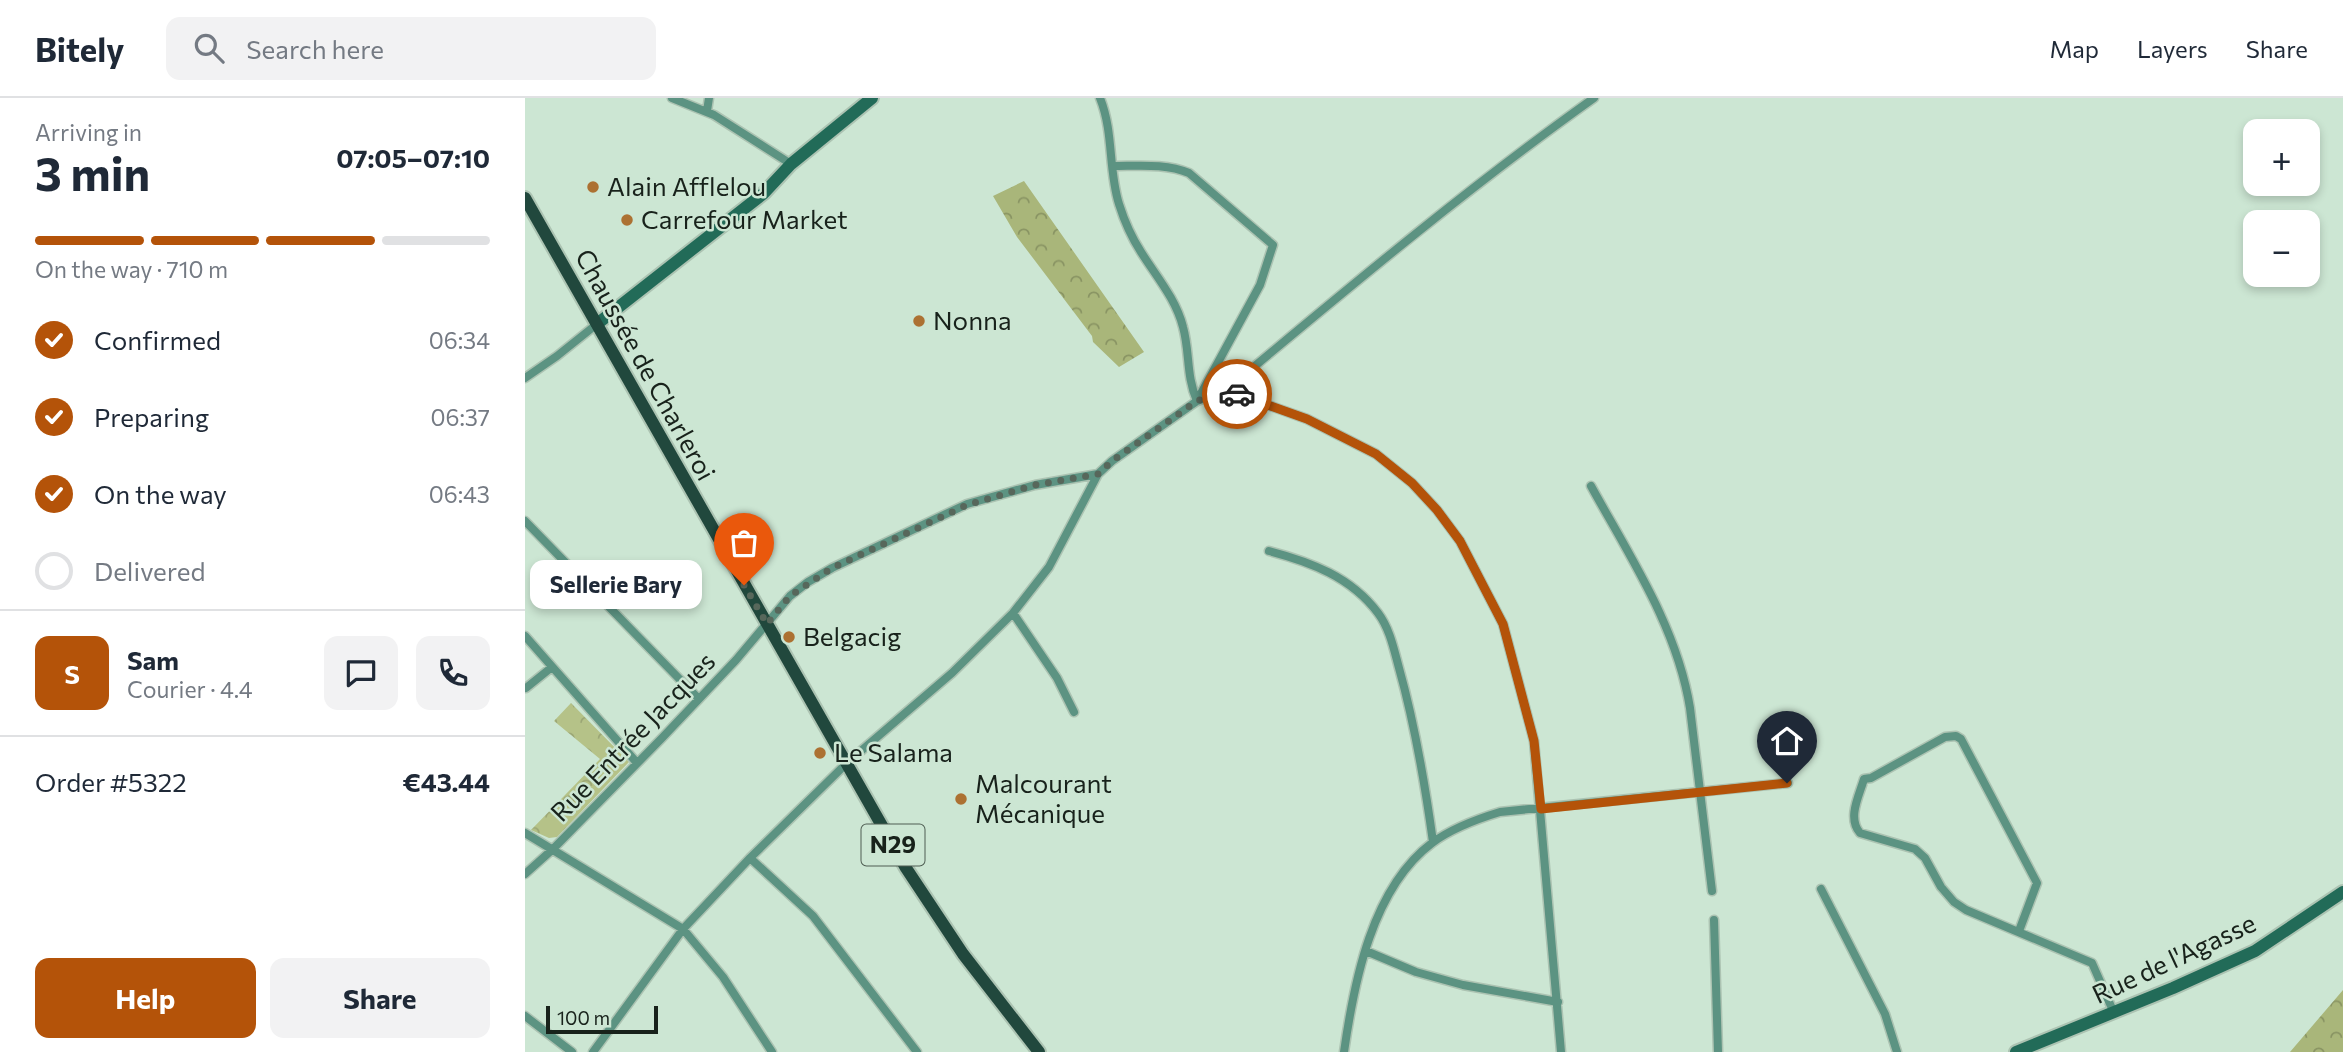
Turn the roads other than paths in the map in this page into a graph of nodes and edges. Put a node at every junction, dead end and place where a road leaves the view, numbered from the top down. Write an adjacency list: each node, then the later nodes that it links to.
1 (672, 98): 6 (street)
2 (709, 98): 6 (street)
3 (872, 98): 7 (street)
4 (1100, 98): 8 (street)
5 (1594, 98): 12 (street)
6 (707, 111): 7 (street)
7 (791, 164): 10 (street)
8 (1113, 166): 13 (street); 13 (street)
9 (525, 198): 10 (main road, Chaussée de Charleroi / N29)
10 (597, 324): 11 (street); 19 (main road, Chaussée de Charleroi / N29)
11 (525, 377)
12 (1226, 390): 13 (street); 29 (street)
13 (1197, 401): 14 (street)
14 (1098, 474): 18 (street); 19 (street, Rue Entrée Jacques)
15 (1591, 486): 28 (street)
16 (525, 521): 23 (street)
17 (1269, 551): 31 (street)
18 (1013, 613): 24 (street); 25 (street)
19 (767, 624): 23 (street, Rue Entrée Jacques); 25 (main road, Chaussée de Charleroi / N29)
20 (525, 636): 21 (street)
21 (552, 667): 22 (street); 26 (street)
22 (526, 688)
23 (699, 699): 26 (street, Rue Entrée Jacques)
24 (1074, 712)
25 (848, 762): 33 (street); 49 (main road, Chaussée de Charleroi / N29)
26 (637, 763): 32 (street, Rue Entrée Jacques)
27 (1787, 783): 28 (street)
28 (1699, 793): 29 (street); 36 (street)
29 (1541, 809): 31 (street); 42 (street)
30 (525, 833): 32 (street)
31 (1433, 842): 41 (street)
32 (554, 849): 34 (street, Rue Entrée Jacques); 39 (street)
33 (750, 858): 39 (street); 48 (street)
34 (525, 874)
35 (1821, 889): 53 (street)
36 (1712, 891)
37 (2343, 892): 43 (street, Rue de l'Agasse)
38 (1714, 920): 52 (street)
39 (683, 929): 46 (street); 47 (street)
40 (2019, 931): 40 (street); 43 (street)
41 (1366, 951): 42 (street); 50 (street)
42 (1557, 1002): 51 (street)
43 (2114, 1013): 54 (street, Rue de l'Agasse)
44 (525, 1016): 45 (street)
45 (572, 1052)
46 (593, 1052)
47 (772, 1052)
48 (917, 1052)
49 (1039, 1052)
50 (1344, 1052)
51 (1561, 1052)
52 (1718, 1052)
53 (1898, 1052)
54 (2016, 1052)

